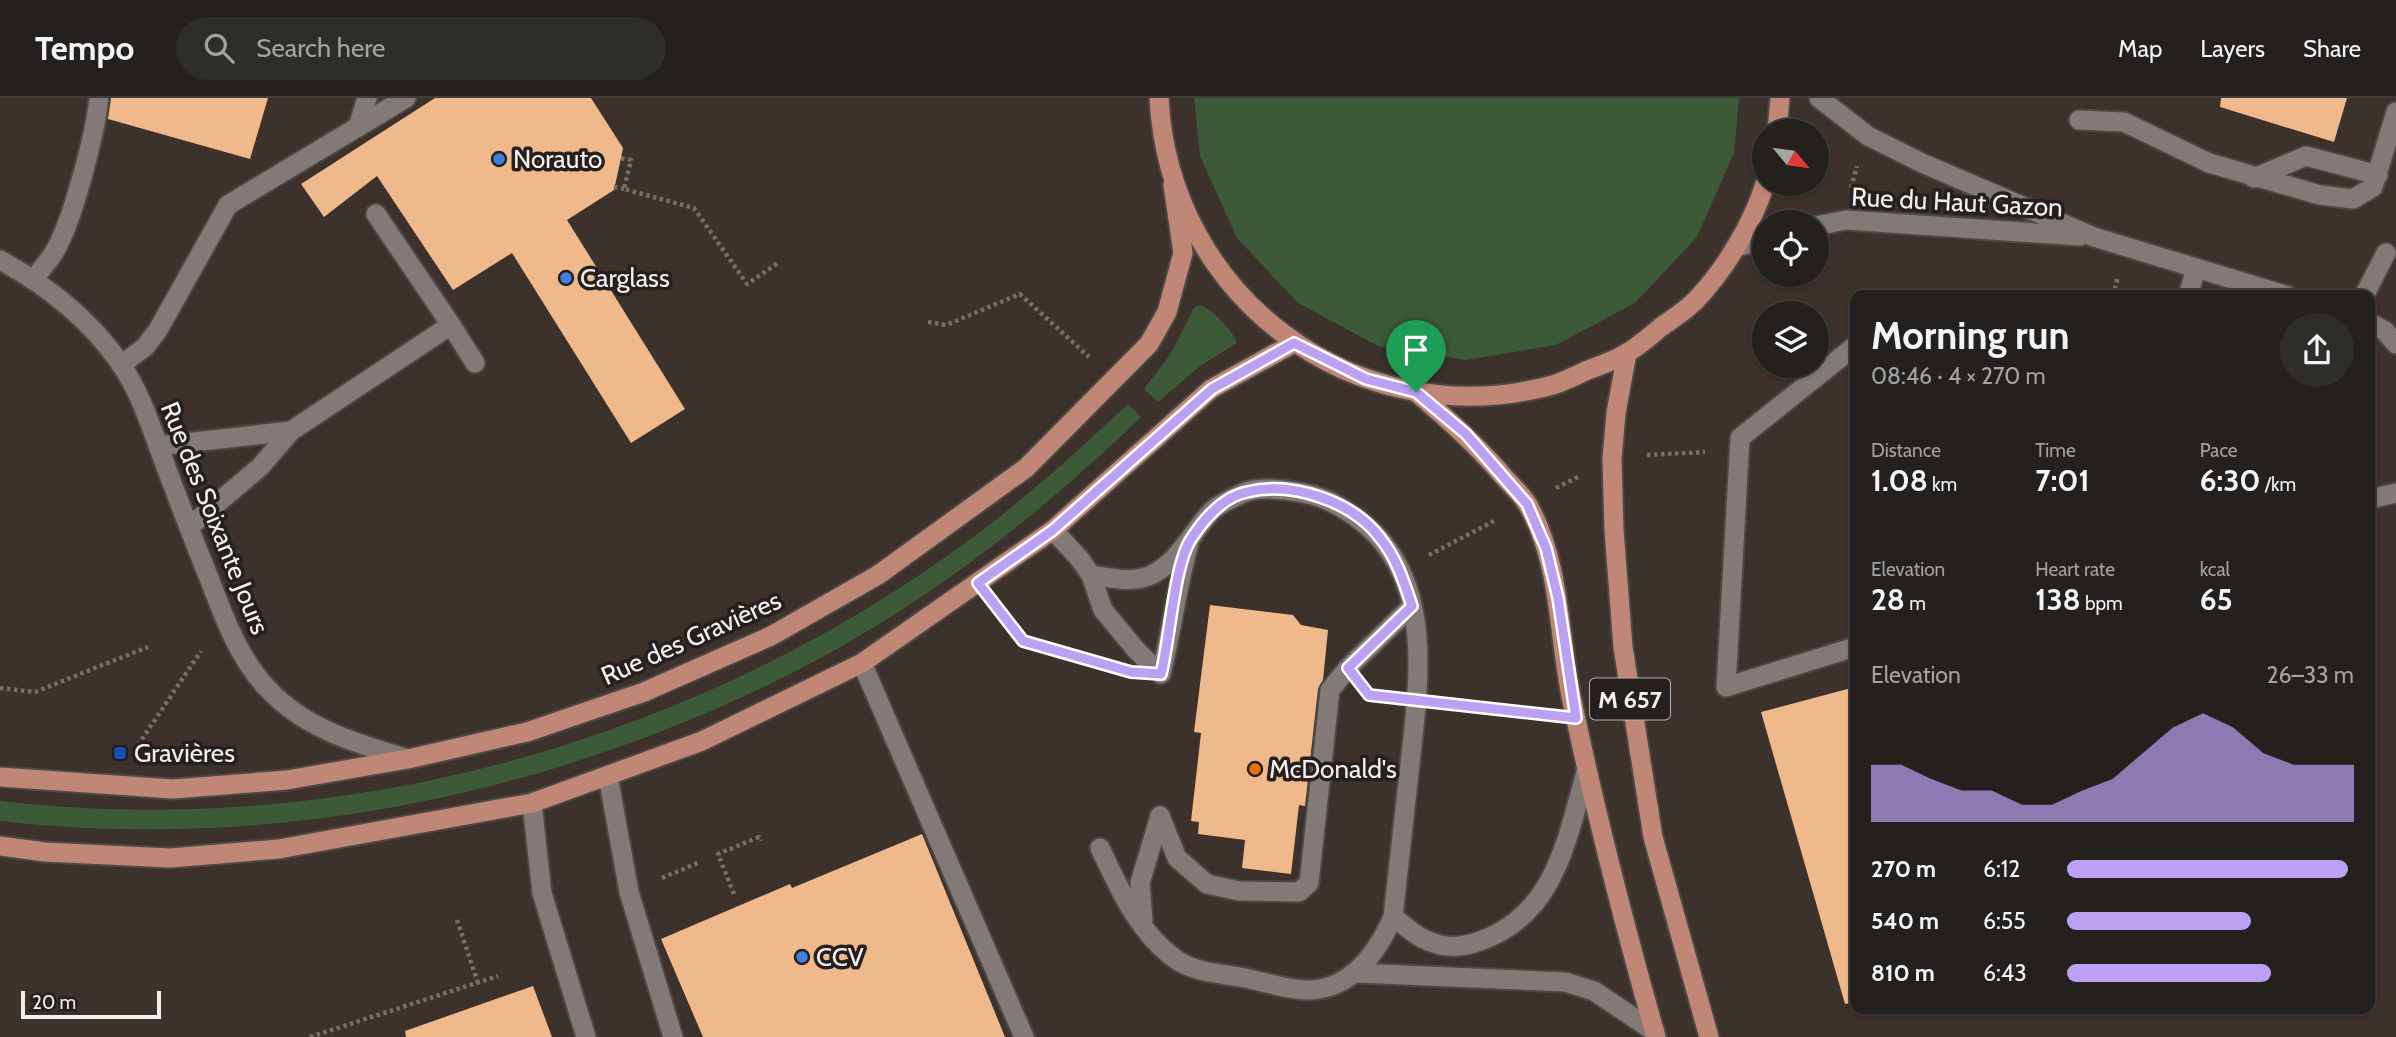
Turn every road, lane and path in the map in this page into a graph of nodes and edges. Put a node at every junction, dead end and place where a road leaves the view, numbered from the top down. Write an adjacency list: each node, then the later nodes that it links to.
1 (99, 98): 29 (street)
2 (367, 98): 10 (street)
3 (406, 98): 10 (street)
4 (1159, 98): 15 (main road)
5 (1780, 98): 8 (main road)
6 (1819, 98): 11 (street, Rue du Haut Gazon)
7 (2396, 112): 13 (street)
8 (1778, 119)
9 (2079, 120): 14 (street)
10 (358, 127): 42 (street)
11 (1868, 136): 20 (path); 22 (street, Rue du Haut Gazon)
12 (621, 158): 17 (path)
13 (2378, 175): 14 (street); 14 (street)
14 (2254, 178)
15 (1173, 185): 36 (main road); 64 (main road, Rue des Gravières)
16 (614, 187): 17 (path)
17 (624, 189): 27 (path)
18 (1759, 196): 24 (main road)
19 (376, 214): 34 (street)
20 (1846, 220): 21 (street, Rue du Haut Gazon); 22 (street, Rue du Haut Gazon)
21 (1829, 223)
22 (2094, 237): 28 (street, Rue du Haut Gazon)
23 (1752, 243): 24 (street)
24 (1736, 247): 39 (main road)
25 (2385, 253): 32 (street)
26 (0, 260): 29 (street, Rue des Soixante Jours)
27 (778, 263)
28 (2196, 268): 30 (street); 31 (street, Rue du Haut Gazon)
29 (33, 280): 42 (street, Rue des Soixante Jours)
30 (2190, 290)
31 (2268, 290)
32 (2367, 290)
33 (929, 322): 40 (path)
34 (451, 325): 41 (street); 44 (street)
35 (2375, 326): 37 (street)
36 (1294, 343): 43 (main road); 51 (main road)
37 (2396, 344)
38 (1850, 350): 46 (street)
39 (1628, 354): 43 (main road); 47 (main road, M 657)
40 (1095, 362)
41 (475, 363)
42 (121, 365): 45 (street, Rue des Soixante Jours)
43 (1416, 392): 63 (main road, M 657)
44 (291, 431): 45 (street); 50 (street)
45 (158, 446): 50 (street, Rue des Soixante Jours)
46 (1739, 452): 47 (path); 58 (street)
47 (1612, 459): 85 (main road, M 657)
48 (2396, 492): 49 (street)
49 (2375, 498)
50 (189, 527): 56 (street, Rue des Soixante Jours)
51 (1053, 530): 53 (street); 54 (main road)
52 (1189, 542): 53 (street); 53 (street); 55 (street)
53 (1091, 576)
54 (978, 583): 59 (main road); 60 (path)
55 (1412, 606): 62 (street); 76 (street)
56 (226, 621): 64 (street, Rue des Soixante Jours); 68 (path)
57 (148, 647): 61 (path)
58 (1850, 649)
59 (862, 663): 66 (main road); 84 (street)
60 (1107, 665)
61 (0, 688)
62 (1417, 700): 63 (path); 74 (street)
63 (1576, 718): 65 (main road, M 657)
64 (408, 759): 68 (main road, Rue des Gravières)
65 (1587, 772): 74 (street); 80 (main road, M 657)
66 (608, 776): 69 (main road); 83 (street)
67 (0, 777): 68 (main road, Rue des Gravières)
68 (116, 785)
69 (532, 803): 71 (main road); 82 (street)
70 (761, 841): 73 (path)
71 (0, 846)
72 (1101, 848): 76 (street)
73 (734, 894)
74 (1393, 918): 77 (street)
75 (457, 920): 79 (path)
76 (1143, 929): 77 (street)
77 (1357, 973): 80 (street)
78 (498, 976): 79 (path)
79 (478, 983): 81 (path)
80 (1656, 1035)
81 (310, 1037)
82 (586, 1037)
83 (673, 1037)
84 (1024, 1037)
85 (1709, 1037)

